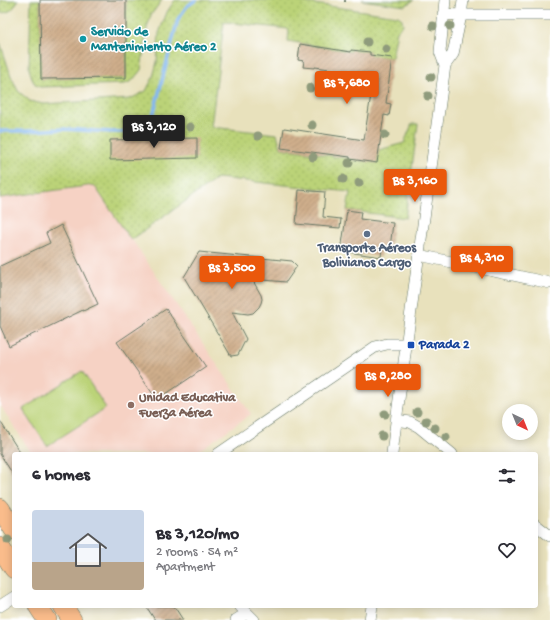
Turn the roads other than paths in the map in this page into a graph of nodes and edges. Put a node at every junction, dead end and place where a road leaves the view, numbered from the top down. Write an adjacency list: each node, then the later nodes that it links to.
1 (445, 0): 3 (street)
2 (463, 0): 4 (street)
3 (443, 14): 4 (street); 6 (street)
4 (461, 15): 5 (street); 6 (street)
5 (550, 15)
6 (445, 65): 7 (street)
7 (419, 255): 8 (street); 9 (street)
8 (550, 283)
9 (406, 344): 10 (street); 11 (street)
10 (396, 420): 12 (street); 13 (street)
11 (221, 452)
12 (392, 452)
13 (450, 452)
14 (0, 508): 15 (highway)
15 (12, 527)
16 (538, 527): 17 (street)
17 (550, 536)
18 (0, 547): 19 (highway)
19 (12, 566)
20 (12, 598): 21 (street)
21 (0, 606)
22 (39, 608): 26 (highway)
23 (64, 608): 27 (highway)
24 (372, 608): 29 (street)
25 (247, 613): 28 (street)
26 (48, 620)
27 (72, 620)
28 (236, 620)
29 (370, 620)

